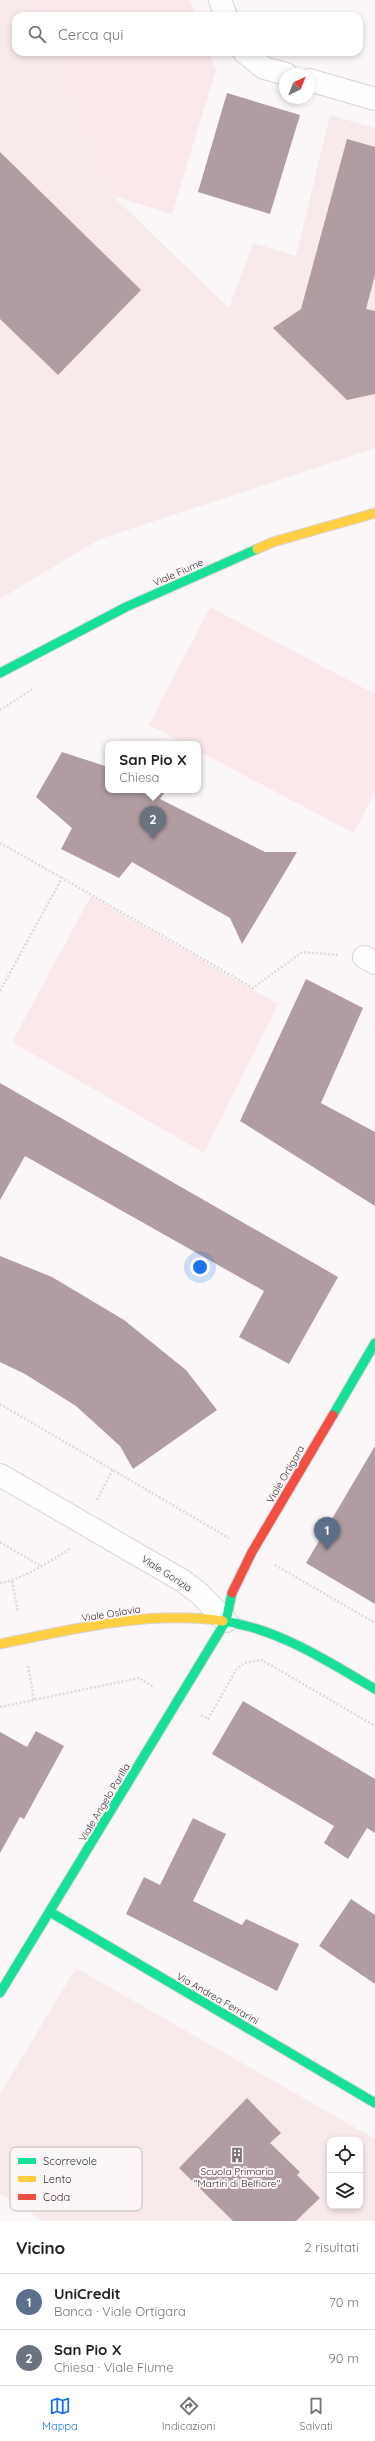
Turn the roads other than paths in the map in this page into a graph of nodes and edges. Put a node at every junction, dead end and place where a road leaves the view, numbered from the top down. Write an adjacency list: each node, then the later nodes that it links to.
1 (220, 0): 2 (street)
2 (224, 12)
3 (249, 56): 4 (street)
4 (279, 72)
5 (315, 82): 6 (street)
6 (375, 99)
7 (375, 513): 8 (street, Viale Fiume)
8 (0, 673)
9 (375, 1344): 11 (street, Viale Ortigara)
10 (0, 1475): 11 (street, Viale Gorizia)
11 (226, 1621): 12 (street, Viale Oslavia); 13 (street); 14 (street, Viale Angelo Parilla)
12 (0, 1644)
13 (375, 1689)
14 (50, 1912): 15 (street, Viale Angelo Parilla); 16 (street, Via Andrea Ferrarini)
15 (0, 1993)
16 (375, 2103)

